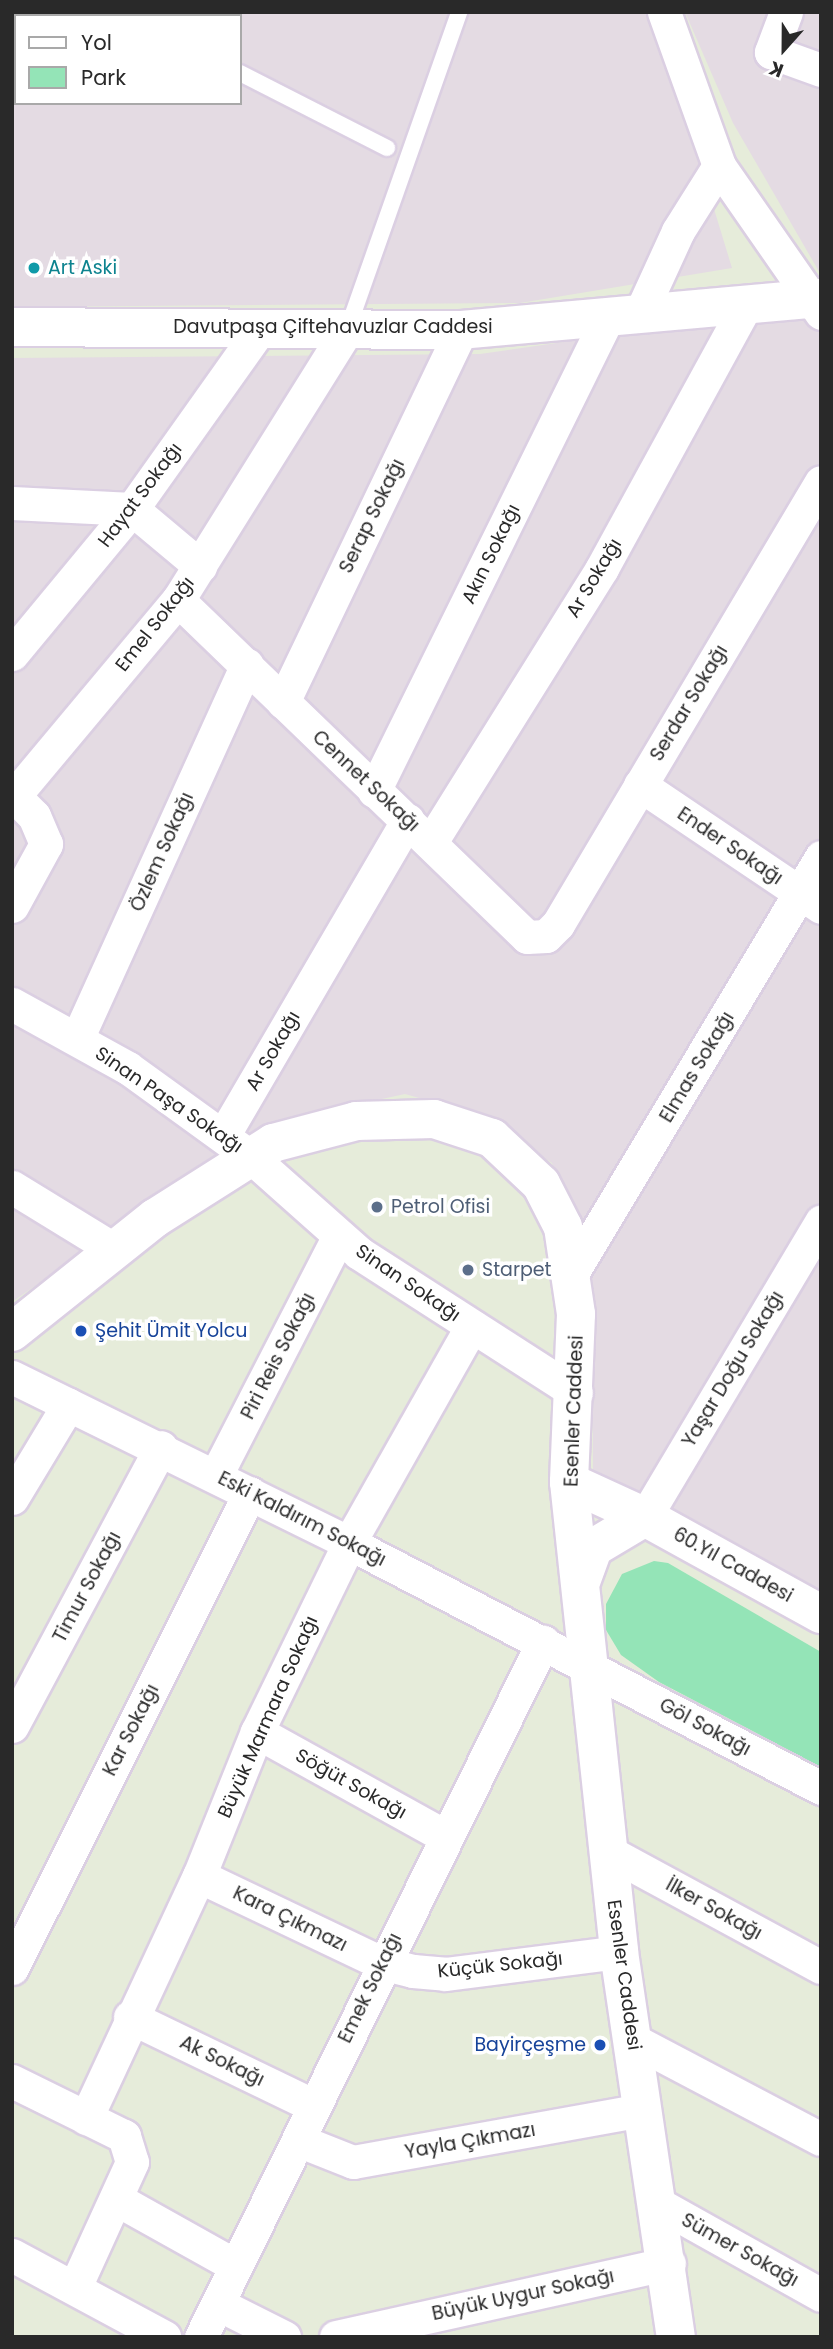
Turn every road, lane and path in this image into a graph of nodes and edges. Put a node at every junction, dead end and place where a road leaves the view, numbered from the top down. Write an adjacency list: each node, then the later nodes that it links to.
1 (459, 12): 13 (lane)
2 (664, 12): 7 (street)
3 (786, 12): 4 (street)
4 (821, 70)
5 (242, 74): 6 (lane)
6 (387, 148)
7 (719, 166): 8 (street); 10 (street, Akın Sokağı)
8 (817, 303): 9 (main road, Davutpaşa Çiftehavuzlar Caddesi)
9 (746, 307): 10 (main road, Davutpaşa Çiftehavuzlar Caddesi); 25 (street, Ar Sokağı)
10 (624, 316): 14 (main road, Davutpaşa Çiftehavuzlar Caddesi); 24 (street, Akın Sokağı)
11 (12, 327): 12 (main road, Davutpaşa Çiftehavuzlar Caddesi)
12 (259, 330): 13 (main road, Davutpaşa Çiftehavuzlar Caddesi); 17 (street, Hayat Sokağı)
13 (347, 330): 14 (main road, Davutpaşa Çiftehavuzlar Caddesi); 18 (street, Emel Sokağı)
14 (461, 330): 22 (street, Serap Sokağı)
15 (821, 482): 23 (street, Serdar Sokağı)
16 (12, 503): 17 (street)
17 (132, 509): 18 (street); 20 (street, Hayat Sokağı)
18 (200, 566): 19 (street, Emel Sokağı)
19 (178, 600): 21 (street, Cennet Sokağı); 28 (street, Emel Sokağı)
20 (12, 654)
21 (247, 664): 22 (street, Cennet Sokağı); 31 (street, Özlem Sokağı)
22 (283, 702): 24 (street, Cennet Sokağı)
23 (640, 786): 27 (street, Ender Sokağı); 29 (street, Serdar Sokağı)
24 (374, 791): 25 (street, Cennet Sokağı)
25 (420, 831): 29 (street, Cennet Sokağı); 32 (street, Ar Sokağı)
26 (821, 857): 27 (street, Elmas Sokağı)
27 (811, 900): 37 (street, Elmas Sokağı)
28 (12, 905)
29 (558, 924)
30 (12, 1003): 31 (street, Sinan Paşa Sokağı)
31 (77, 1039): 32 (street, Sinan Paşa Sokağı)
32 (237, 1147): 35 (street, Sinan Sokağı); 36 (main road, Esenler Caddesi); 37 (main road, Esenler Caddesi)
33 (12, 1187): 36 (street)
34 (818, 1231): 48 (street, Yaşar Doğu Sokağı)
35 (339, 1236): 38 (street, Sinan Sokağı); 44 (street, Piri Reis Sokağı)
36 (115, 1250): 39 (main road, Esenler Caddesi)
37 (570, 1275): 41 (main road, Esenler Caddesi)
38 (472, 1326): 41 (street, Sinan Sokağı); 49 (street, Büyük Marmara Sokağı)
39 (12, 1332)
40 (12, 1377): 42 (street, Eski Kaldırım Sokağı)
41 (576, 1393): 45 (main road, Esenler Caddesi)
42 (68, 1405): 43 (street, Eski Kaldırım Sokağı); 47 (street)
43 (161, 1447): 44 (street, Eski Kaldırım Sokağı); 54 (street, Timur Sokağı)
44 (216, 1475): 46 (street, Eski Kaldırım Sokağı)
45 (569, 1482): 48 (main road, 60.Yıl Caddesi); 50 (main road, Esenler Caddesi)
46 (250, 1493): 49 (street, Eski Kaldırım Sokağı); 63 (street, Kar Sokağı)
47 (12, 1498)
48 (645, 1517): 50 (main road); 51 (main road, 60.Yıl Caddesi)
49 (349, 1543): 52 (street, Eski Kaldırım Sokağı); 55 (street, Büyük Marmara Sokağı)
50 (582, 1579): 53 (main road, Esenler Caddesi)
51 (821, 1614)
52 (543, 1642): 53 (street, Eski Kaldırım Sokağı); 57 (street, Emek Sokağı)
53 (590, 1665): 56 (street, Göl Sokağı); 58 (main road, Esenler Caddesi)
54 (12, 1727)
55 (257, 1732): 57 (street, Söğüt Sokağı); 59 (street, Büyük Marmara Sokağı)
56 (821, 1788)
57 (445, 1836): 61 (street, Emek Sokağı)
58 (607, 1851): 60 (main road, Esenler Caddesi); 62 (street, İlker Sokağı)
59 (199, 1876): 61 (street, Kara Çıkmazı); 64 (street, Büyük Marmara Sokağı)
60 (619, 1952): 61 (street, Küçük Sokağı); 65 (main road, Esenler Caddesi)
61 (382, 1963): 67 (street, Emek Sokağı)
62 (821, 1967)
63 (12, 1968)
64 (130, 2017): 67 (street, Ak Sokağı); 69 (street, Büyük Marmara Sokağı)
65 (633, 2040): 68 (main road, Esenler Caddesi); 70 (street)
66 (12, 2081): 69 (street)
67 (314, 2106): 71 (street, Emek Sokağı)
68 (643, 2110): 71 (street, Yayla Çıkmazı); 73 (main road, Esenler Caddesi)
69 (86, 2118): 72 (street)
70 (821, 2139)
71 (300, 2141): 76 (street, Emek Sokağı)
72 (118, 2200): 76 (street); 77 (street)
73 (660, 2205): 75 (main road, Esenler Caddesi); 78 (street, Sümer Sokağı)
74 (12, 2255): 77 (street)
75 (669, 2263): 83 (street, Büyük Uygur Sokağı); 84 (main road, Esenler Caddesi)
76 (236, 2266): 79 (street, Emek Sokağı)
77 (75, 2287): 80 (street)
78 (821, 2295)
79 (218, 2304): 81 (street, Emek Sokağı); 82 (street)
80 (164, 2337)
81 (201, 2337)
82 (284, 2337)
83 (337, 2337)
84 (676, 2337)

